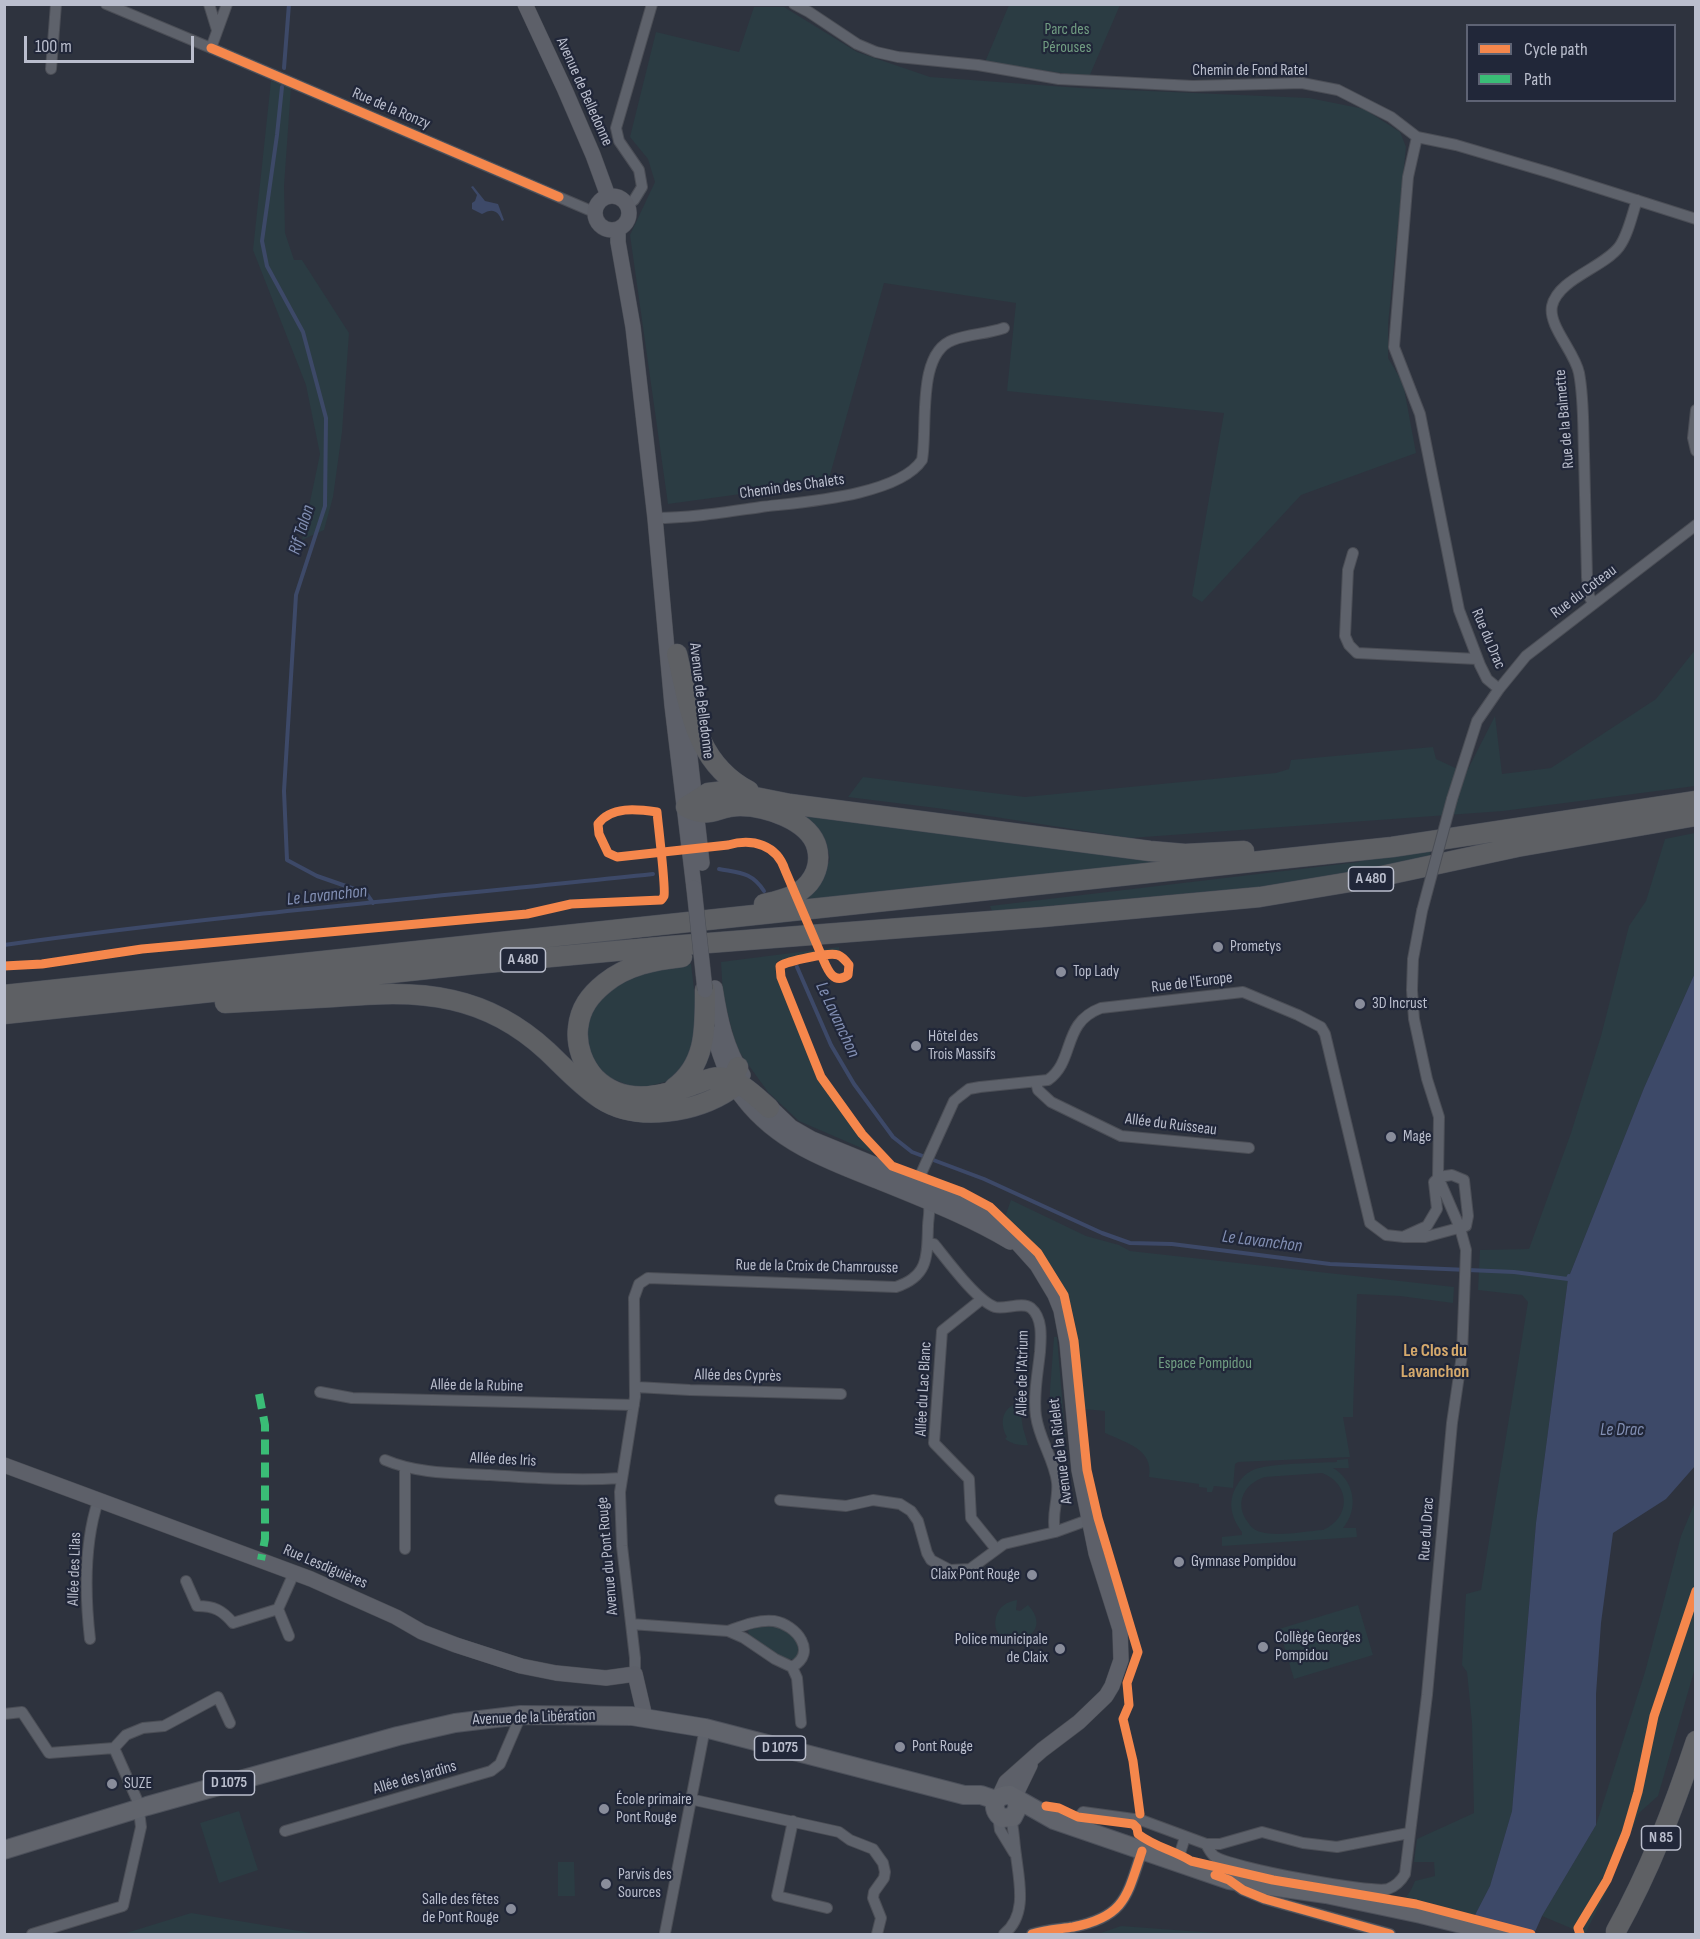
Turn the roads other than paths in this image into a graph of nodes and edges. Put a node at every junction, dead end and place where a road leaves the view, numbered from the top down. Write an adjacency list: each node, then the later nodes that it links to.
1 (56, 4): 10 (street)
2 (209, 4): 8 (street)
3 (227, 4): 8 (street)
4 (525, 4): 12 (main road, Avenue de Belledonne)
5 (652, 4): 14 (street)
6 (794, 4): 11 (street, Chemin de Fond Ratel)
7 (107, 7): 9 (street, Rue de la Ronzy)
8 (217, 30): 9 (street)
9 (211, 48): 15 (street, Rue de la Ronzy)
10 (51, 69)
11 (1417, 137): 13 (street, Chemin de Fond Ratel); 26 (street, Rue du Drac)
12 (608, 196): 14 (main road); 15 (main road)
13 (1637, 200): 16 (street, Chemin de Fond Ratel); 24 (street, Rue de la Balmette)
14 (627, 205): 17 (main road)
15 (595, 210): 17 (main road)
16 (1695, 219)
17 (618, 229): 21 (main road, Avenue de Belledonne)
18 (1004, 328): 21 (street, Chemin des Chalets)
19 (1695, 410): 20 (street)
20 (1695, 452)
21 (655, 518): 25 (main road, Avenue de Belledonne); 30 (main road, Avenue de Belledonne)
22 (1695, 525): 24 (street, Rue du Coteau)
23 (1353, 553): 26 (street)
24 (1593, 603): 27 (street, Rue du Coteau)
25 (677, 654): 28 (highway); 30 (main road, Avenue de Belledonne)
26 (1477, 659): 27 (street, Rue du Drac)
27 (1499, 689): 46 (street, Rue du Drac, bridge)
28 (762, 797): 30 (highway); 32 (highway)
29 (1695, 801): 32 (highway, A 480)
30 (693, 807): 34 (highway); 35 (main road, Avenue de Belledonne, bridge)
31 (1695, 816): 33 (highway, A 480)
32 (1338, 852): 34 (highway, A 480)
33 (1043, 917): 37 (highway, A 480); 41 (highway)
34 (551, 937): 36 (highway, A 480)
35 (710, 989): 39 (main road, Avenue de la Ridelet); 41 (highway)
36 (4, 995)
37 (4, 1014)
38 (4, 1023): 42 (highway)
39 (735, 1074): 41 (highway); 42 (highway); 43 (main road, Avenue de la Ridelet); 44 (highway)
40 (1036, 1082): 45 (street, Allée du Ruisseau); 47 (street, Rue de l'Europe); 51 (street, Rue de l'Europe)
41 (664, 1094)
42 (716, 1099): 43 (highway)
43 (746, 1104): 48 (main road, Avenue de la Ridelet)
44 (769, 1108): 47 (main road, Avenue de la Ridelet)
45 (1249, 1148)
46 (1438, 1178): 50 (street, Rue du Drac); 50 (street, Rue du Drac); 51 (street)
47 (919, 1182): 48 (main road); 49 (street); 53 (main road, Avenue de la Ridelet)
48 (900, 1190): 49 (main road, Avenue de la Ridelet)
49 (928, 1202): 52 (street, Rue de la Croix de Chamrousse); 53 (main road, Avenue de la Ridelet)
50 (1460, 1227): 51 (street, Rue de l'Europe); 93 (street, Rue du Drac)
51 (1404, 1237)
52 (928, 1244): 54 (street, Rue de la Croix de Chamrousse); 55 (street)
53 (1026, 1252): 66 (main road, Avenue de la Ridelet)
54 (639, 1284): 56 (street, Avenue du Pont Rouge)
55 (982, 1299): 67 (street, Allée de l'Atrium); 68 (street, Allée du Lac Blanc)
56 (636, 1387): 58 (street, Allée des Cyprès); 59 (street, Avenue du Pont Rouge)
57 (320, 1392): 59 (street, Allée de la Rubine)
58 (841, 1394)
59 (634, 1405): 63 (street, Avenue du Pont Rouge)
60 (385, 1460): 62 (street, Allée des Iris)
61 (4, 1465): 65 (main road, Rue Lesdiguières)
62 (405, 1468): 63 (street, Allée des Iris); 69 (street)
63 (621, 1478): 73 (street, Avenue du Pont Rouge)
64 (780, 1500): 68 (street)
65 (98, 1501): 70 (main road, Rue Lesdiguières); 76 (street, Allée des Lilas)
66 (1088, 1520): 67 (street); 88 (main road, Avenue de la Ridelet)
67 (1055, 1532): 68 (street)
68 (996, 1549)
69 (405, 1550)
70 (294, 1572): 72 (street); 78 (main road, Rue Lesdiguières)
71 (186, 1581): 72 (street)
72 (278, 1609): 75 (street)
73 (631, 1624): 74 (street); 78 (street, Avenue du Pont Rouge)
74 (728, 1631): 77 (street); 77 (street)
75 (290, 1636)
76 (90, 1639)
77 (792, 1667): 83 (street)
78 (635, 1674): 81 (main road, Avenue du Pont Rouge)
79 (4, 1714): 86 (street)
80 (521, 1715): 81 (main road, Avenue de la Libération / D 1075); 89 (main road, Avenue de la Libération / D 1075); 92 (street, Allée des Jardins)
81 (645, 1717): 84 (main road, Avenue de la Libération / D 1075)
82 (230, 1723): 86 (street)
83 (801, 1723)
84 (705, 1728): 87 (street); 88 (main road, Avenue de la Libération / D 1075)
85 (1695, 1741): 101 (highway, N 85)
86 (114, 1748): 89 (street)
87 (690, 1799): 90 (street); 102 (street)
88 (1006, 1807): 91 (main road, Avenue de la Libération / D 1075); 105 (street)
89 (139, 1808): 96 (main road, Avenue de la Libération / D 1075); 103 (street)
90 (793, 1821): 100 (street); 104 (street)
91 (1073, 1826): 94 (street, Rue du Drac); 97 (main road, Avenue de la Libération / D 1075)
92 (285, 1831)
93 (1409, 1833): 95 (street, Rue du Drac); 95 (street, Rue du Drac)
94 (1185, 1837): 95 (street, Rue du Drac); 98 (street)
95 (1206, 1844)
96 (4, 1850)
97 (1142, 1851): 98 (main road, Avenue de la Libération / D 1075); 106 (street)
98 (1177, 1863): 99 (main road, Avenue de la Libération / D 1075)
99 (1229, 1880): 107 (street); 108 (main road, Avenue de la Libération / D 1075)
100 (827, 1908)
101 (1616, 1931)
102 (664, 1934)
103 (32, 1935)
104 (877, 1935)
105 (1004, 1935)
106 (1032, 1935)
107 (1390, 1935)
108 (1502, 1935)

